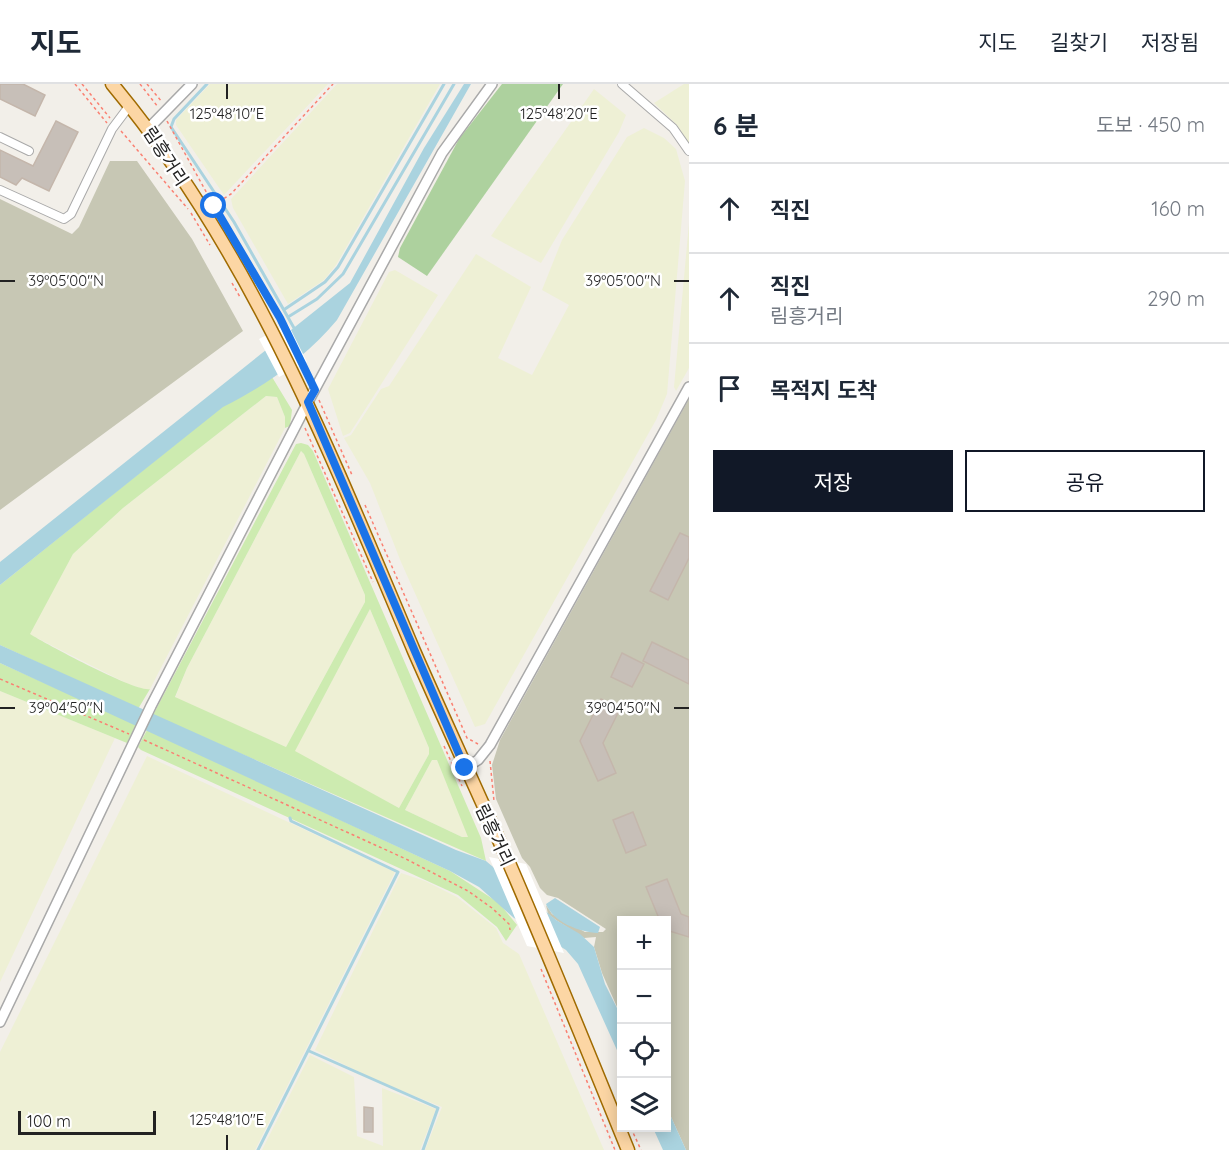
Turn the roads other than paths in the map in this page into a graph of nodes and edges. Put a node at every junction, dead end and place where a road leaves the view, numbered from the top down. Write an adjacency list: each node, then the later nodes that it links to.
1 (112, 84): 5 (main road, 림흥거리)
2 (192, 84): 6 (street)
3 (492, 84): 12 (street)
4 (622, 84): 9 (street)
5 (130, 105): 6 (main road, 림흥거리); 10 (street)
6 (149, 128): 12 (main road, 림흥거리)
7 (0, 137): 8 (street)
8 (28, 151)
9 (689, 151)
10 (0, 190)
11 (689, 387): 13 (street)
12 (308, 402): 13 (main road, 림흥거리); 14 (street)
13 (465, 768): 15 (main road, 림흥거리)
14 (0, 1022)
15 (628, 1150)

